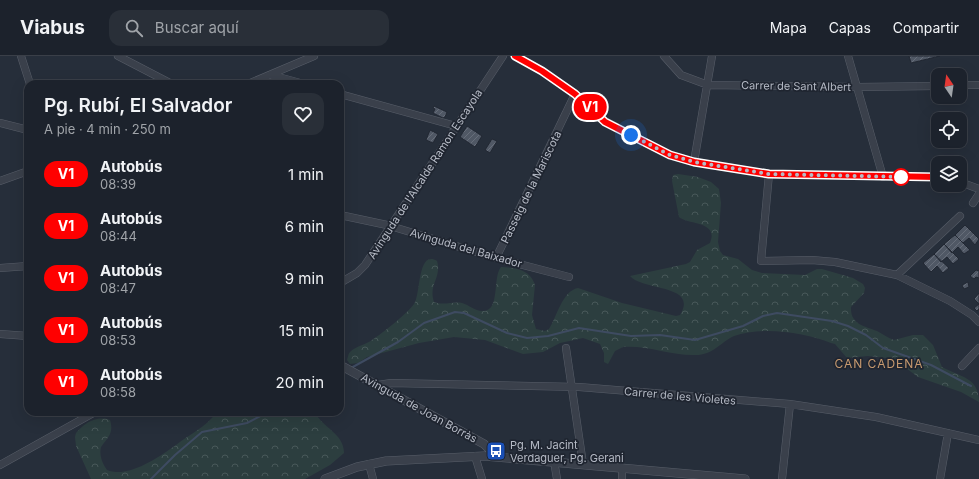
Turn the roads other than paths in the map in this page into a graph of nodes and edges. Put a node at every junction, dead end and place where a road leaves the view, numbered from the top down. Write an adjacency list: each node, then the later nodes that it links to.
1 (21, 56): 10 (street)
2 (118, 56): 11 (street)
3 (314, 56): 9 (street)
4 (502, 56): 22 (street, Avinguda de l'Alcalde Ramon Escayola)
5 (515, 56): 19 (street)
6 (664, 56): 14 (street, Carrer de Sant Albert)
7 (712, 56): 14 (street)
8 (848, 56): 18 (street)
9 (271, 75): 12 (street); 13 (street)
10 (29, 80)
11 (164, 80)
12 (258, 80)
13 (289, 80)
14 (708, 85): 18 (street, Carrer de Sant Albert); 24 (street)
15 (979, 85): 17 (street)
16 (931, 86): 18 (street, Carrer de Sant Albert)
17 (967, 86)
18 (857, 87): 27 (street)
19 (575, 94): 24 (street); 37 (street, Passeig de la Mariscota)
20 (344, 95): 22 (street)
21 (0, 123): 23 (street)
22 (456, 126): 36 (street, Avinguda de l'Alcalde Ramon Escayola)
23 (24, 129)
24 (694, 162): 26 (street)
25 (24, 173): 29 (street)
26 (769, 174): 27 (street); 40 (street)
27 (883, 177): 28 (street)
28 (931, 177)
29 (0, 182)
30 (967, 185): 31 (street)
31 (979, 189)
32 (979, 194): 33 (street)
33 (973, 203)
34 (344, 215): 36 (street, Avinguda del Baixador)
35 (960, 216): 40 (street)
36 (390, 226): 37 (street, Avinguda del Baixador); 42 (street, Avinguda de l'Alcalde Ramon Escayola)
37 (496, 258): 41 (street, Avinguda del Baixador)
38 (24, 266): 39 (street)
39 (0, 268)
40 (897, 275): 43 (street)
41 (569, 277)
42 (344, 280)
43 (979, 322)
44 (0, 334): 45 (street)
45 (24, 336)
46 (566, 348): 51 (street)
47 (979, 348): 48 (street)
48 (962, 366)
49 (344, 367): 50 (street, Avinguda de Joan Borràs)
50 (378, 385): 51 (street, Carrer de les Violetes); 59 (street, Avinguda de Joan Borràs)
51 (571, 387): 52 (street, Carrer de les Violetes); 62 (street)
52 (790, 404): 56 (street, Carrer de les Violetes); 71 (street)
53 (78, 416): 55 (street)
54 (87, 416): 55 (street)
55 (79, 420): 63 (street)
56 (948, 433): 57 (street, Carrer de les Violetes); 72 (street)
57 (979, 440)
58 (476, 456): 59 (street); 61 (street); 67 (street)
59 (493, 456): 60 (street)
60 (554, 461): 62 (street); 68 (street)
61 (369, 464): 65 (street); 66 (street)
62 (583, 464): 64 (street)
63 (0, 465)
64 (622, 468): 69 (street); 70 (street)
65 (325, 479)
66 (373, 479)
67 (482, 479)
68 (557, 479)
69 (622, 479)
70 (745, 479)
71 (782, 479)
72 (940, 479)

